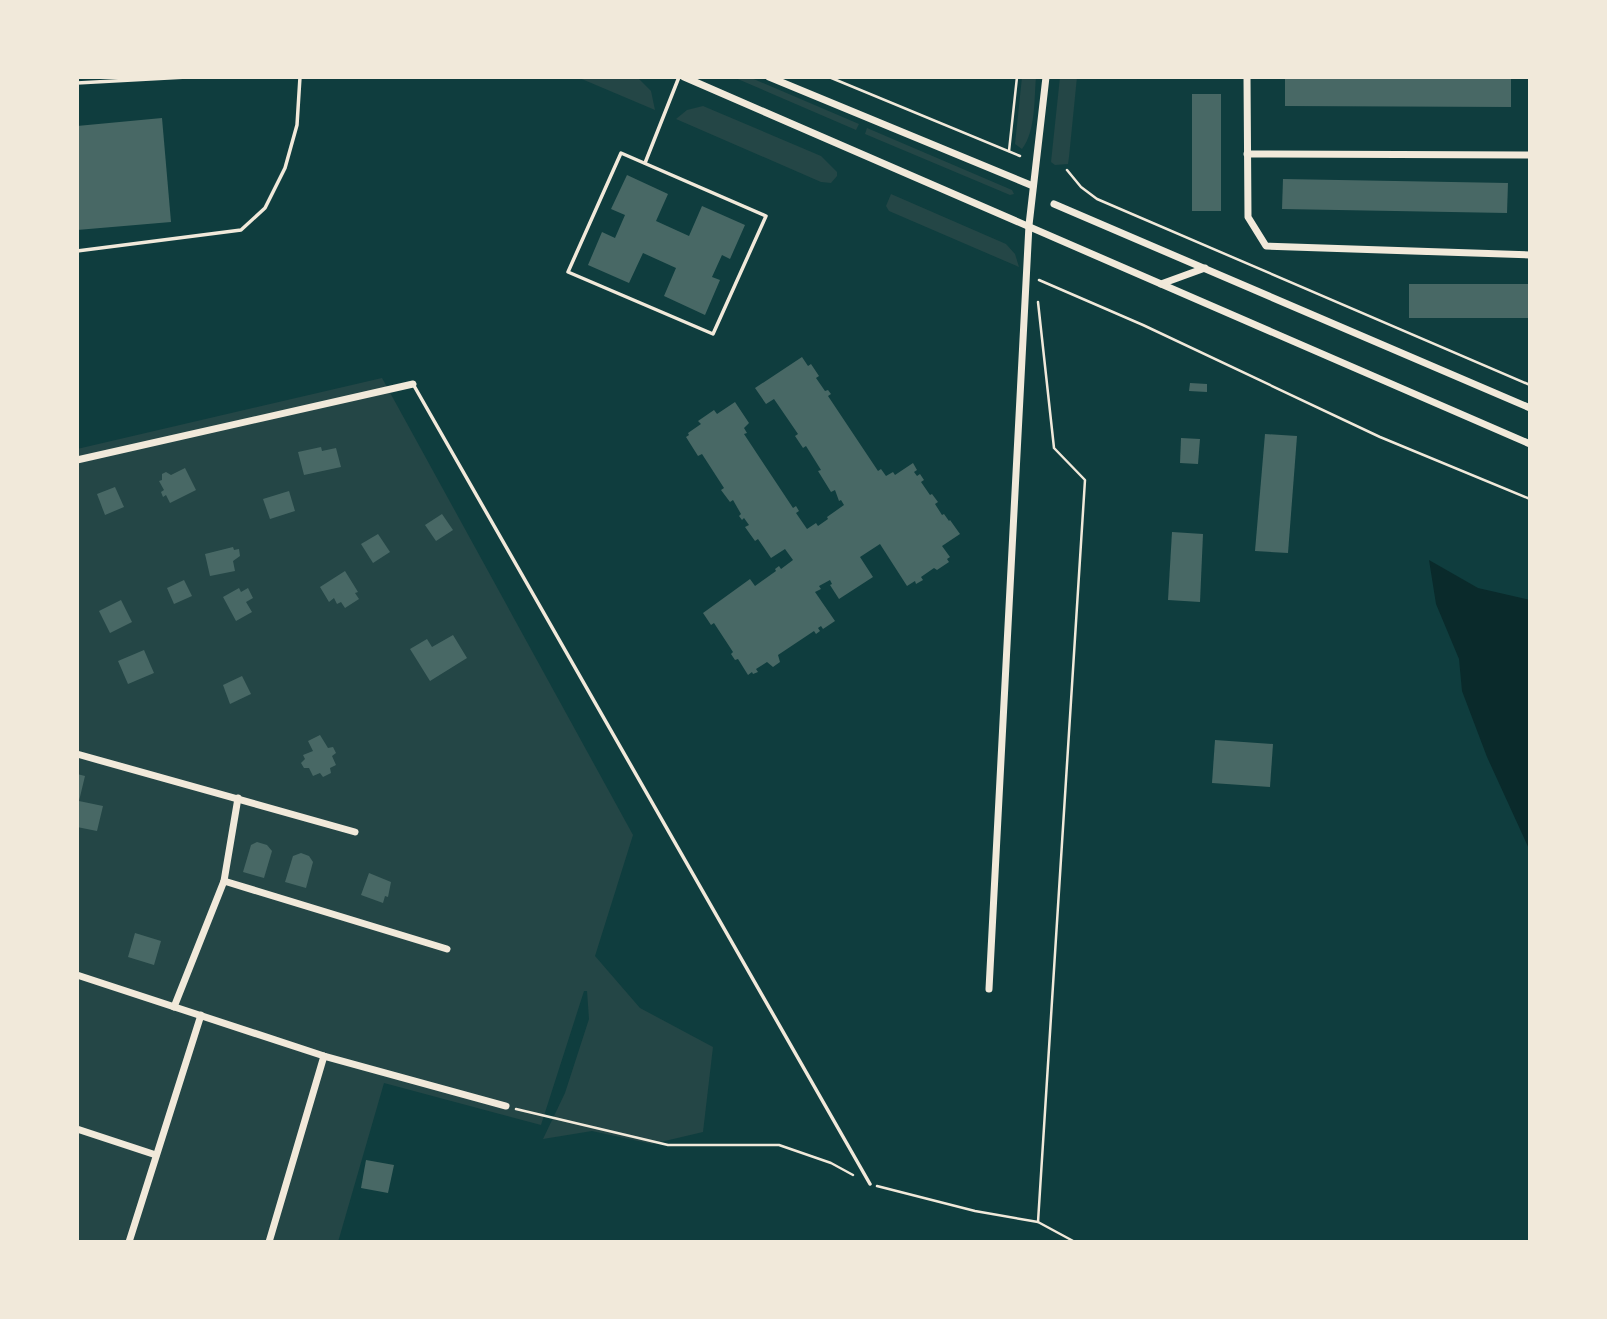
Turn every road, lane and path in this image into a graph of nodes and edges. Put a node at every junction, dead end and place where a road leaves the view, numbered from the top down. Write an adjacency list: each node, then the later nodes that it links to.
1 (187, 77): 9 (lane)
2 (300, 77): 19 (lane)
3 (682, 77): 14 (lane); 18 (street)
4 (769, 77): 16 (street)
5 (830, 77): 10 (path)
6 (1017, 77): 10 (path)
7 (1045, 77): 16 (street)
8 (1247, 77): 11 (street)
9 (77, 83)
10 (1009, 151): 13 (path)
11 (1247, 155): 12 (street); 20 (street)
12 (1530, 155)
13 (1020, 156)
14 (645, 163): 14 (lane)
15 (1067, 170): 26 (path)
16 (1033, 186): 18 (street)
17 (1054, 204): 21 (street)
18 (1029, 225): 22 (street); 23 (street)
19 (77, 251)
20 (1530, 255)
21 (1205, 267): 23 (street); 27 (street)
22 (1026, 275): 30 (path); 37 (street)
23 (1161, 284): 28 (street)
24 (1037, 292): 45 (path)
25 (413, 384): 29 (street); 44 (lane)
26 (1530, 384)
27 (1530, 408)
28 (1530, 444)
29 (77, 460)
30 (1530, 499)
31 (77, 754): 32 (street)
32 (238, 798): 33 (street); 34 (street)
33 (355, 832)
34 (223, 881): 35 (street); 38 (street)
35 (447, 949)
36 (77, 975): 38 (street)
37 (989, 989)
38 (174, 1007): 39 (street)
39 (201, 1016): 40 (street); 43 (street)
40 (324, 1056): 41 (street); 47 (street)
41 (506, 1106): 44 (path)
42 (77, 1129): 43 (street)
43 (156, 1155): 46 (street)
44 (870, 1184): 45 (path)
45 (1038, 1222): 48 (path)
46 (128, 1242)
47 (269, 1242)
48 (1075, 1242)

